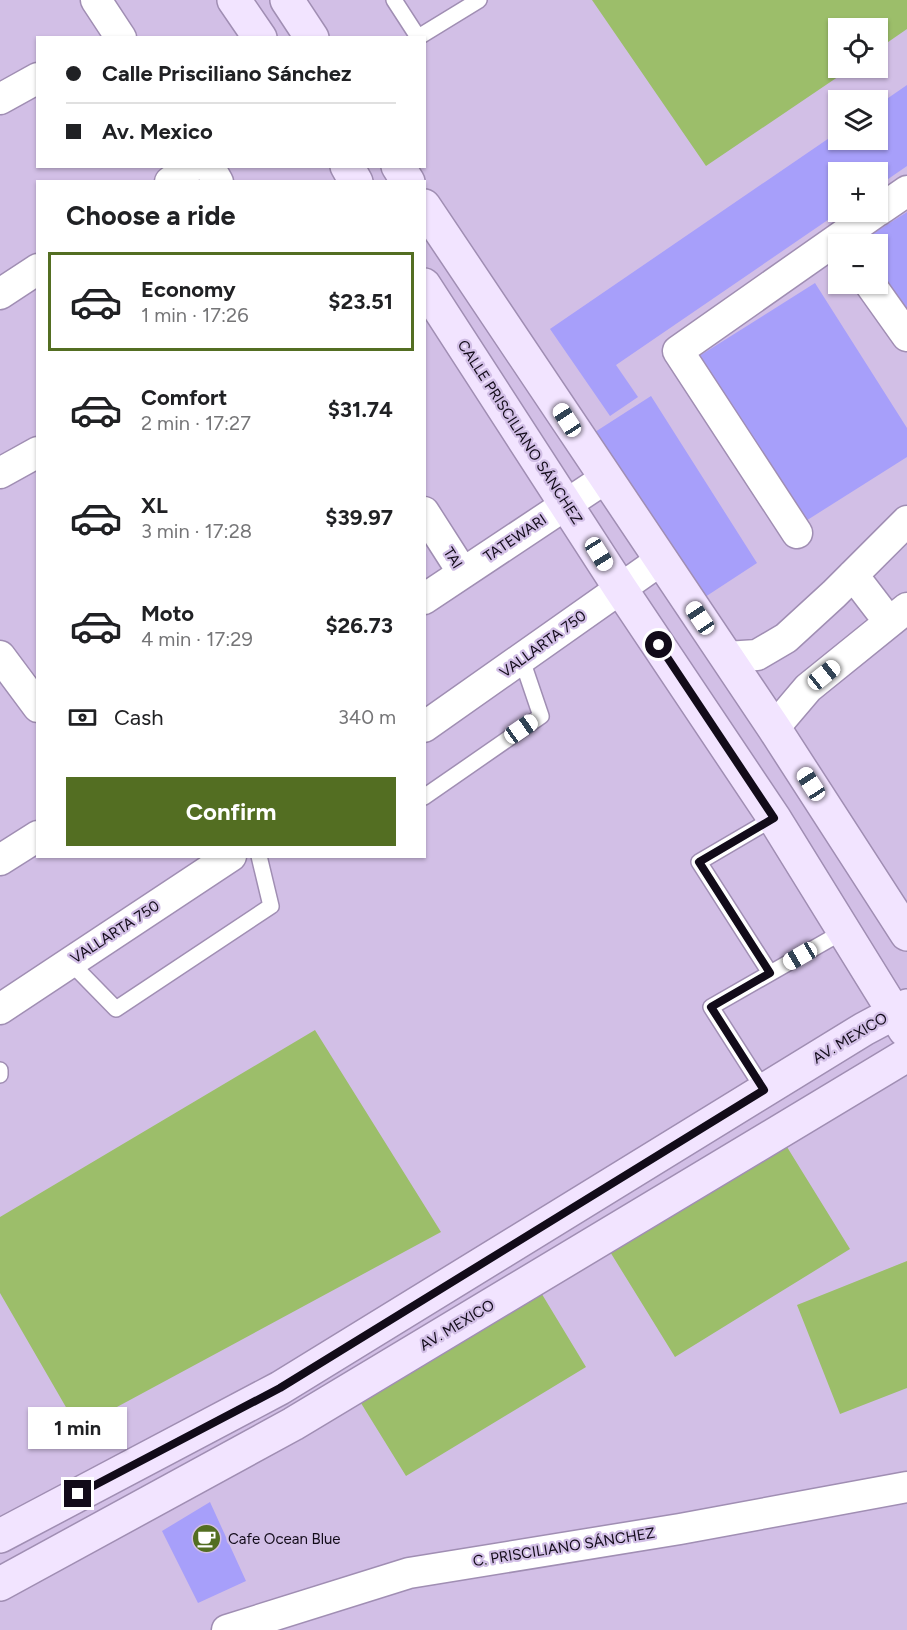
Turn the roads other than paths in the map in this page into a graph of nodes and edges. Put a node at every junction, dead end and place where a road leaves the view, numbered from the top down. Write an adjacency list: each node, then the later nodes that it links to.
1 (96, 0): 6 (street)
2 (234, 0): 7 (main road)
3 (287, 0): 8 (main road)
4 (395, 0): 9 (lane)
5 (479, 0): 10 (lane)
6 (115, 35)
7 (259, 36)
8 (311, 36)
9 (417, 36)
10 (420, 36)
11 (36, 79): 12 (street)
12 (0, 99)
13 (189, 168): 14 (street)
14 (173, 180)
15 (907, 191): 16 (street)
16 (888, 204)
17 (426, 209): 28 (main road)
18 (864, 222): 19 (street)
19 (849, 234)
20 (828, 250): 32 (street)
21 (36, 270): 23 (street)
22 (426, 288): 29 (main road, CALLE PRISCILIANO SÁNCHEZ)
23 (0, 294)
24 (877, 294): 25 (street)
25 (907, 336)
26 (36, 453): 27 (street)
27 (0, 473)
28 (606, 478): 29 (street, TATEWARI); 33 (main road)
29 (568, 503): 34 (street, TATEWARI); 36 (main road, CALLE PRISCILIANO SÁNCHEZ)
30 (426, 515): 34 (street, TAI)
31 (907, 521): 35 (street)
32 (797, 533)
33 (661, 560): 36 (street, VALLARTA 750); 40 (main road)
34 (463, 573): 37 (street, TATEWARI)
35 (853, 575): 38 (street); 40 (street)
36 (620, 588): 41 (street, VALLARTA 750); 46 (main road, CALLE PRISCILIANO SÁNCHEZ)
37 (426, 598)
38 (898, 615): 44 (street)
39 (0, 656): 42 (street)
40 (726, 657): 44 (main road)
41 (522, 660): 43 (street, VALLARTA 750); 45 (lane)
42 (36, 704)
43 (426, 726)
44 (774, 728): 52 (main road)
45 (426, 796)
46 (774, 818): 51 (main road, CALLE PRISCILIANO SÁNCHEZ); 54 (lane)
47 (36, 837): 50 (street)
48 (228, 858): 53 (street, VALLARTA 750)
49 (259, 858): 53 (lane)
50 (0, 860)
51 (844, 931): 54 (lane); 56 (main road, CALLE PRISCILIANO SÁNCHEZ)
52 (907, 934)
53 (70, 962): 55 (street, VALLARTA 750)
54 (770, 973): 60 (lane)
55 (0, 1009)
56 (902, 1017): 60 (main road, AV. MEXICO)
57 (907, 1055): 63 (main road, AV. MEXICO)
58 (0, 1070): 59 (lane)
59 (0, 1076)
60 (764, 1090): 62 (main road, AV. MEXICO)
61 (907, 1487): 64 (street, C. PRISCILIANO SÁNCHEZ)
62 (0, 1536)
63 (0, 1584)
64 (227, 1630)

